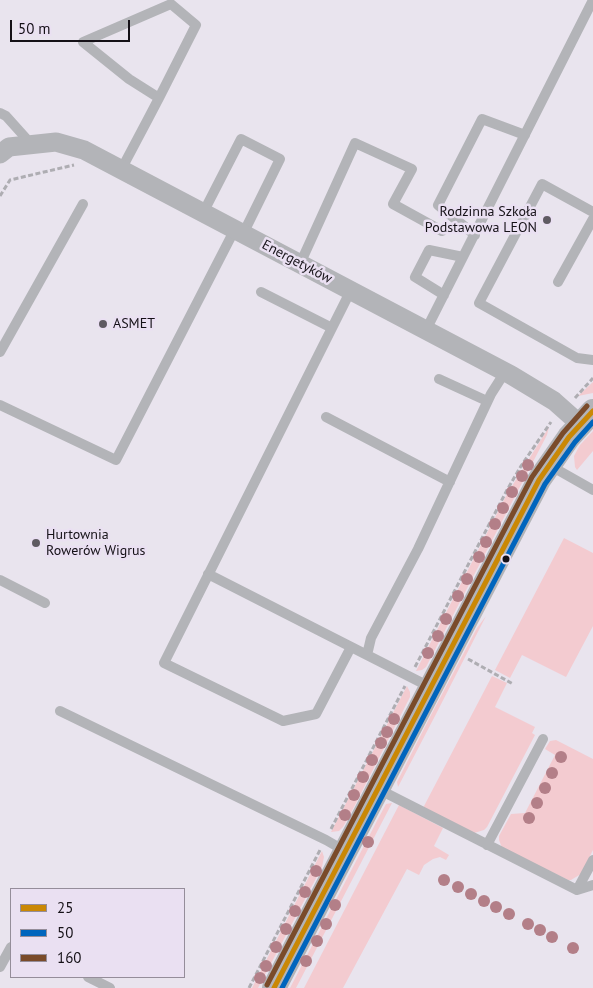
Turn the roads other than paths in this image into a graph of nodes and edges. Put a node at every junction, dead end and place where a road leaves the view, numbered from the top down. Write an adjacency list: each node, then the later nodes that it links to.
1 (593, 0): 4 (lane)
2 (159, 98): 2 (lane); 7 (lane)
3 (0, 113): 5 (lane)
4 (525, 135): 14 (lane); 14 (lane)
5 (32, 145): 6 (street, Energetyków); 7 (street, Energetyków)
6 (0, 154)
7 (121, 170): 10 (street, Energetyków)
8 (83, 204): 23 (lane)
9 (593, 212): 24 (lane)
10 (203, 213): 13 (street, Energetyków); 13 (lane)
11 (593, 219): 17 (lane)
12 (442, 231): 16 (lane)
13 (239, 232): 16 (street, Energetyków); 28 (lane)
14 (475, 234): 15 (lane)
15 (463, 257): 20 (lane); 20 (lane)
16 (300, 264): 18 (street, Energetyków)
17 (558, 282)
18 (351, 290): 21 (lane); 22 (street, Energetyków)
19 (261, 292): 21 (lane)
20 (444, 295): 22 (lane)
21 (332, 328): 34 (lane)
22 (426, 330): 25 (street, Energetyków)
23 (0, 352)
24 (593, 360)
25 (505, 372): 27 (lane); 30 (street, Energetyków)
26 (439, 380): 27 (lane)
27 (487, 401): 32 (lane)
28 (0, 405)
29 (326, 417): 32 (lane)
30 (587, 418): 31 (street)
31 (548, 465): 33 (lane); 39 (street)
32 (450, 482): 38 (lane)
33 (593, 490)
34 (208, 574): 37 (lane); 37 (lane)
35 (0, 580): 36 (lane)
36 (45, 603)
37 (351, 647): 38 (lane)
38 (367, 655): 39 (lane)
39 (430, 688): 42 (street)
40 (60, 712): 44 (lane)
41 (543, 739): 43 (lane)
42 (377, 788): 43 (lane); 44 (street)
43 (487, 845): 47 (lane)
44 (345, 851): 52 (street)
45 (593, 860): 47 (lane)
46 (593, 885): 47 (lane)
47 (577, 890)
48 (10, 949): 49 (lane)
49 (0, 967)
50 (90, 978): 51 (lane)
51 (110, 988)
52 (274, 988)

